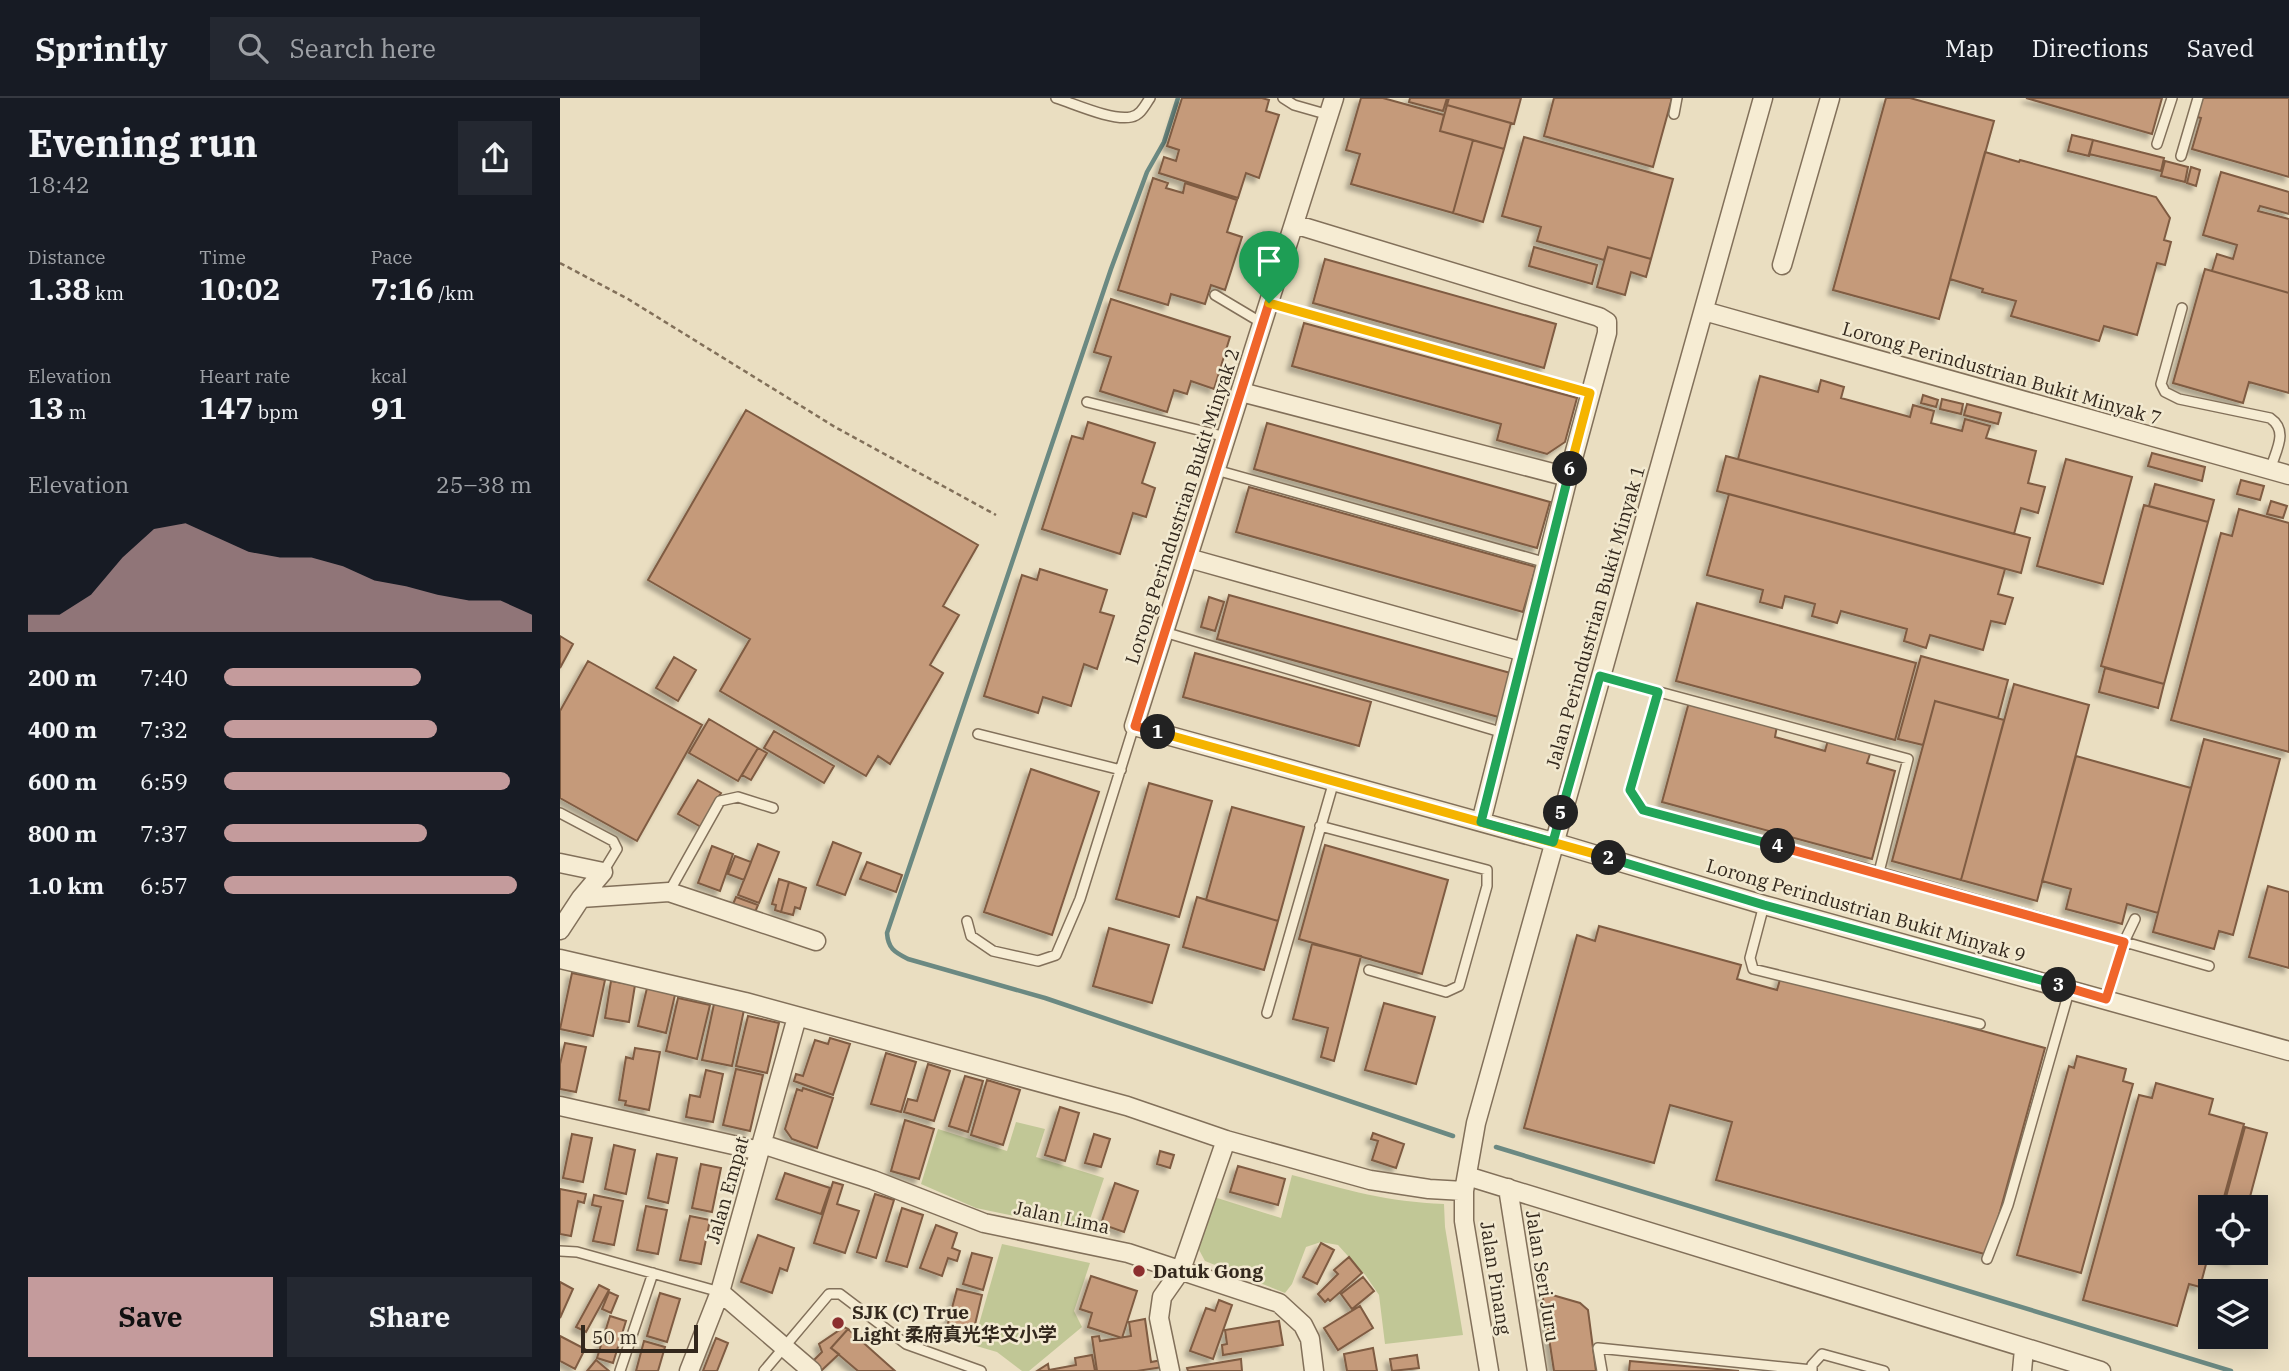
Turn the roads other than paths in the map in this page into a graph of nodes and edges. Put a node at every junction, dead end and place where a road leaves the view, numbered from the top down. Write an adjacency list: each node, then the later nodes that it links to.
1 (1056, 98): 2 (lane)
2 (1150, 98)
3 (1283, 98): 9 (lane)
4 (1677, 98): 10 (lane)
5 (1763, 98): 18 (street, Jalan Perindustrian Bukit Minyak 1)
6 (1830, 98): 14 (street)
7 (2172, 98): 11 (lane)
8 (2198, 98): 12 (lane)
9 (1331, 107): 13 (street, Lorong Perindustrian Bukit Minyak 2)
10 (1674, 114)
11 (2157, 144)
12 (2181, 156)
13 (1294, 224): 16 (street, Lorong Perindustrian Bukit Minyak 2); 21 (street)
14 (1782, 265)
15 (1215, 295): 19 (lane)
16 (1269, 303): 19 (street, Lorong Perindustrian Bukit Minyak 2); 21 (lane)
17 (2182, 308): 25 (lane)
18 (1704, 311): 25 (street, Lorong Perindustrian Bukit Minyak 7); 32 (street, Jalan Perindustrian Bukit Minyak 1)
19 (1262, 323): 20 (street, Lorong Perindustrian Bukit Minyak 2)
20 (1241, 392): 23 (street, Lorong Perindustrian Bukit Minyak 2); 27 (street)
21 (1590, 393): 27 (street)
22 (1087, 402): 23 (lane)
23 (1226, 438): 24 (street, Lorong Perindustrian Bukit Minyak 2)
24 (1216, 470): 28 (street, Lorong Perindustrian Bukit Minyak 2); 29 (lane)
25 (2270, 470): 26 (street, Lorong Perindustrian Bukit Minyak 7)
26 (2289, 475)
27 (1568, 477): 29 (street)
28 (1188, 558): 30 (street, Lorong Perindustrian Bukit Minyak 2); 31 (street)
29 (1547, 563): 31 (street)
30 (1164, 632): 34 (street, Lorong Perindustrian Bukit Minyak 2); 35 (lane)
31 (1524, 652): 35 (street)
32 (1600, 676): 33 (lane); 43 (street, Jalan Perindustrian Bukit Minyak 1)
33 (1658, 692): 46 (lane); 46 (lane)
34 (1135, 726): 37 (lane); 38 (street, Lorong Perindustrian Bukit Minyak 9)
35 (1504, 733): 41 (street)
36 (978, 734): 37 (lane)
37 (1121, 770): 51 (lane)
38 (1334, 781): 41 (street, Lorong Perindustrian Bukit Minyak 9); 42 (lane)
39 (772, 807): 47 (lane)
40 (560, 813): 45 (lane)
41 (1481, 822): 43 (street, Lorong Perindustrian Bukit Minyak 9)
42 (1320, 825): 57 (lane); 60 (lane)
43 (1553, 842): 48 (street, Lorong Perindustrian Bukit Minyak 9); 67 (street, Jalan Perindustrian Bukit Minyak 1)
44 (560, 863): 45 (street)
45 (603, 872): 49 (street)
46 (1879, 872): 54 (lane)
47 (669, 891): 49 (street); 53 (street)
48 (1764, 905): 58 (street, Lorong Perindustrian Bukit Minyak 9); 62 (lane)
49 (571, 906): 52 (street)
50 (2135, 919): 54 (lane)
51 (967, 921)
52 (560, 930)
53 (816, 941)
54 (2124, 942): 56 (lane); 59 (lane)
55 (560, 958): 61 (street)
56 (2209, 966)
57 (1369, 970)
58 (2070, 988): 59 (street, Lorong Perindustrian Bukit Minyak 9); 70 (lane)
59 (2106, 999): 63 (street, Lorong Perindustrian Bukit Minyak 9)
60 (1267, 1013)
61 (797, 1017): 65 (street); 66 (street, Jalan Empat)
62 (1980, 1024)
63 (2289, 1051)
64 (560, 1106): 66 (street, Jalan Lima)
65 (1226, 1140): 67 (street); 71 (street)
66 (761, 1147): 71 (street, Jalan Lima); 73 (street, Jalan Empat)
67 (1466, 1183): 68 (street); 83 (street, Jalan Pinang)
68 (1508, 1188): 75 (street); 84 (street, Jalan Seri Juru)
69 (560, 1251): 72 (lane)
70 (1987, 1259)
71 (1181, 1270): 81 (street); 82 (street, Jalan Lima)
72 (653, 1273): 73 (lane); 76 (lane)
73 (720, 1292): 74 (street); 77 (street, Jalan Empat)
74 (784, 1347): 78 (lane); 79 (street); 80 (lane)
75 (2024, 1349): 88 (street); 89 (street)
76 (620, 1371)
77 (690, 1371)
78 (764, 1371)
79 (812, 1371)
80 (981, 1371)
81 (1170, 1371)
82 (1314, 1371)
83 (1489, 1371)
84 (1537, 1371)
85 (1602, 1371): 86 (lane)
86 (1812, 1371): 87 (lane)
87 (1884, 1371)
88 (2022, 1371)
89 (2101, 1371)

